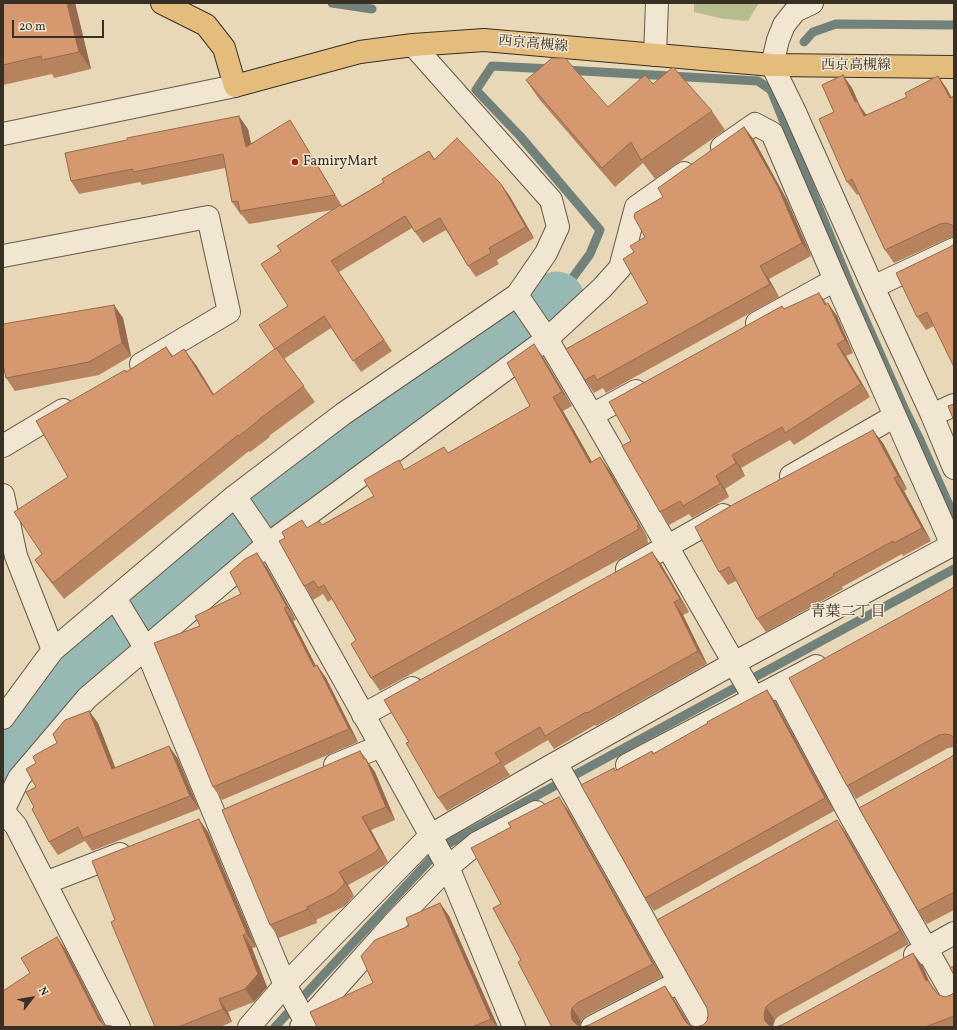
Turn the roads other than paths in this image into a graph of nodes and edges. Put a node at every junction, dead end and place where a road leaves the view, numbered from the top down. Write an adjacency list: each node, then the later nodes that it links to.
1 (162, 3): 8 (main road)
2 (657, 3): 5 (street)
3 (812, 3): 6 (street)
4 (413, 45): 5 (main road, 西京高槻線); 8 (main road, 西京高槻線); 14 (street)
5 (655, 55): 6 (main road, 西京高槻線)
6 (772, 65): 7 (main road, 西京高槻線); 13 (street)
7 (954, 67)
8 (235, 86): 9 (street)
9 (3, 134)
10 (954, 249): 13 (street)
11 (3, 256): 17 (street)
12 (835, 280): 15 (street); 16 (street); 23 (street)
13 (873, 287): 21 (street)
14 (517, 295): 16 (street); 28 (street)
15 (738, 334)
16 (547, 339): 22 (street); 30 (street)
17 (126, 373)
18 (654, 381): 22 (street)
19 (78, 401): 24 (street)
20 (954, 405): 21 (street)
21 (932, 414): 25 (street)
22 (592, 415): 32 (street)
23 (895, 416): 26 (street); 31 (street)
24 (3, 446)
25 (954, 468)
26 (771, 487)
27 (3, 495): 36 (street)
28 (234, 496): 30 (street); 34 (street)
29 (743, 503): 32 (street)
30 (268, 544): 35 (street); 42 (street)
31 (953, 545): 38 (street)
32 (667, 547): 33 (street); 38 (street)
33 (612, 577)
34 (115, 598): 35 (street); 36 (street)
35 (146, 649): 50 (street); 54 (street)
36 (53, 650): 43 (street)
37 (836, 655): 40 (street)
38 (734, 663): 41 (street); 45 (street)
39 (432, 677): 42 (street)
40 (781, 686): 41 (street); 56 (street)
41 (754, 698): 47 (street)
42 (363, 716): 44 (street)
43 (3, 718)
44 (380, 746): 46 (street); 51 (street)
45 (556, 763): 48 (street); 51 (street)
46 (316, 774)
47 (608, 774)
48 (580, 789): 53 (street); 58 (street)
49 (237, 807): 50 (street)
50 (208, 819): 59 (street)
51 (430, 835): 53 (street); 59 (street)
52 (141, 845): 54 (street)
53 (448, 867): 61 (street); 64 (street)
54 (46, 883): 62 (street)
55 (954, 933): 56 (street)
56 (927, 948): 57 (street); 60 (street)
57 (900, 963)
58 (679, 982): 65 (street); 66 (street)
59 (285, 985): 61 (street); 63 (street)
60 (954, 997)
61 (303, 1024)
62 (119, 1027)
63 (249, 1027)
64 (514, 1027)
65 (592, 1027)
66 (705, 1027)

